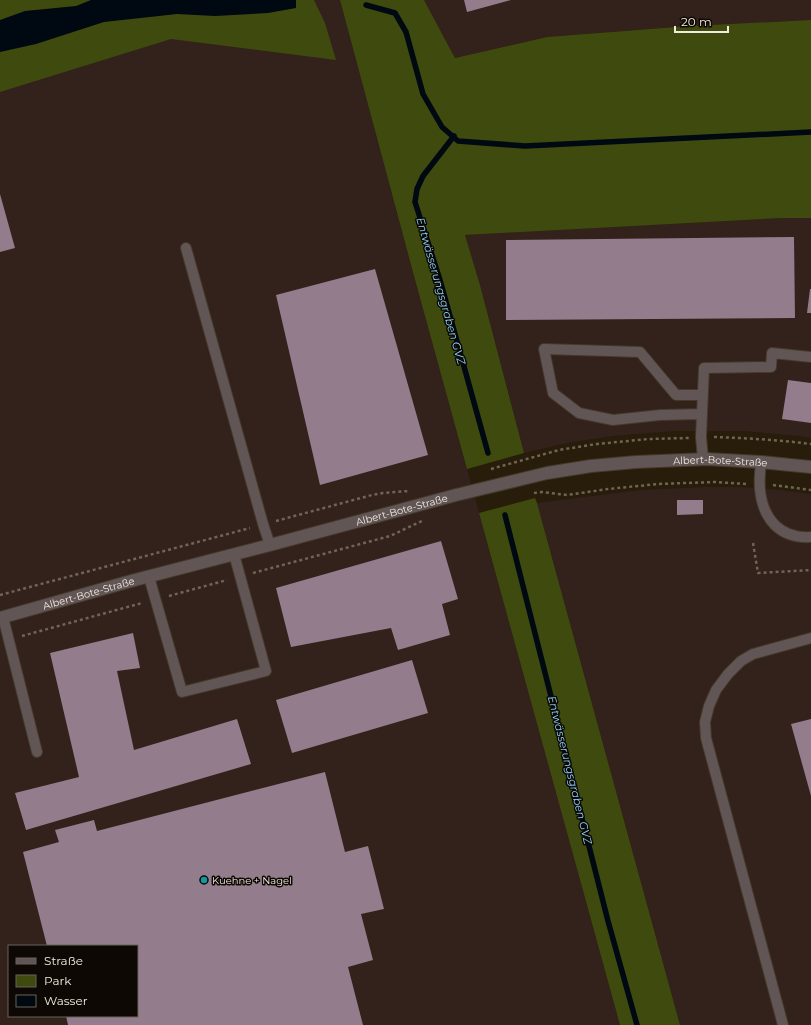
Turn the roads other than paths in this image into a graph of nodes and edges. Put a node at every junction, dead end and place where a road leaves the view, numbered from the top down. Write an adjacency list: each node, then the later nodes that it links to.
1 (186, 248): 9 (lane)
2 (811, 357): 3 (lane)
3 (703, 395): 4 (lane); 4 (lane)
4 (702, 414): 5 (lane)
5 (703, 460): 6 (street, Albert-Bote-Straße); 9 (street, Albert-Bote-Straße)
6 (761, 462): 7 (street, Albert-Bote-Straße); 8 (lane)
7 (811, 467)
8 (811, 537)
9 (270, 545): 10 (street, Albert-Bote-Straße)
10 (234, 554): 11 (street, Albert-Bote-Straße); 11 (lane)
11 (149, 577): 12 (street, Albert-Bote-Straße)
12 (2, 617): 14 (lane)
13 (811, 638): 15 (lane)
14 (37, 752)
15 (783, 1025)

